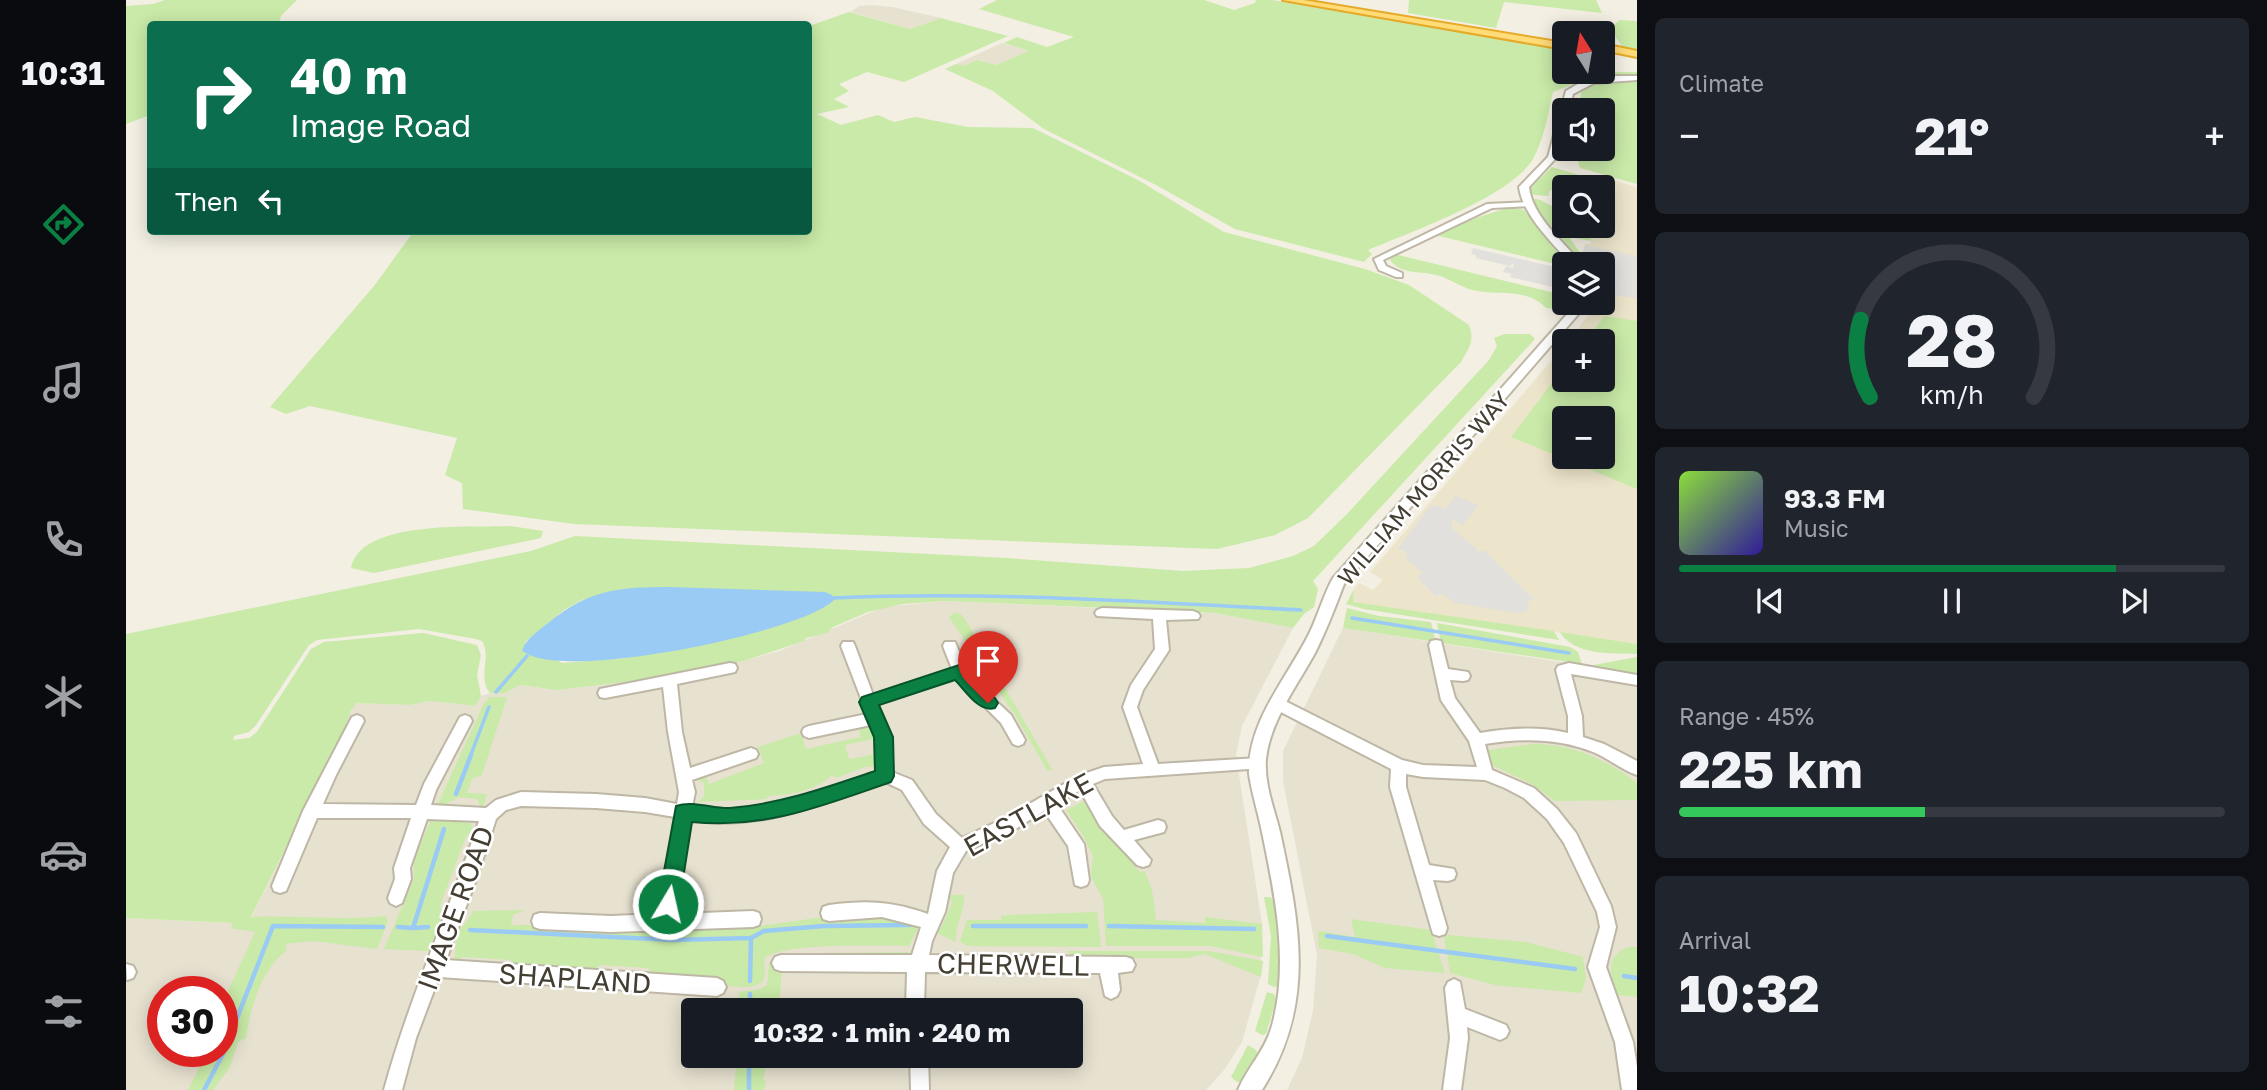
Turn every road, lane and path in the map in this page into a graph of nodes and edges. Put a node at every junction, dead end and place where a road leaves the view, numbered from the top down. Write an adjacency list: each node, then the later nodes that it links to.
1 (1287, 0): 4 (highway)
2 (1317, 0): 3 (highway)
3 (1552, 39)
4 (1552, 44)
5 (1615, 52): 6 (highway)
6 (1637, 56)
7 (1637, 78): 8 (street)
8 (1568, 98)
9 (1552, 158): 10 (street)
10 (1529, 204): 11 (street); 12 (street)
11 (1567, 252)
12 (1399, 275)
13 (1572, 315): 28 (street, WILLIAM MORRIS WAY)
14 (1102, 613): 15 (street)
15 (1159, 615): 16 (street); 39 (street)
16 (1193, 616)
17 (1436, 645): 22 (street)
18 (848, 646): 27 (street)
19 (950, 646): 21 (street)
20 (730, 668): 25 (street)
21 (959, 672): 27 (street); 35 (street)
22 (1441, 673): 23 (street); 33 (street)
23 (1463, 676)
24 (1637, 680): 34 (street)
25 (670, 681): 26 (street); 42 (street)
26 (605, 693)
27 (868, 702): 29 (street)
28 (1279, 705): 37 (street, WILLIAM MORRIS WAY); 38 (street)
29 (877, 718): 32 (street); 43 (street)
30 (357, 721): 46 (street)
31 (465, 721): 48 (street)
32 (809, 733)
33 (1476, 739): 34 (street); 41 (street)
34 (1576, 739): 40 (street)
35 (1018, 740)
36 (751, 754): 42 (street)
37 (1258, 764): 39 (street, EASTLAKE); 77 (street, WILLIAM MORRIS WAY)
38 (1399, 766): 41 (street); 54 (street)
39 (1152, 769): 44 (street, EASTLAKE)
40 (1637, 769)
41 (1486, 774): 79 (street)
42 (686, 776): 47 (street)
43 (884, 776): 47 (street, IMAGE ROAD); 52 (street)
44 (1083, 781): 45 (street, EASTLAKE); 51 (street)
45 (1047, 803): 52 (street, EASTLAKE); 56 (street)
46 (311, 811): 48 (street); 57 (street)
47 (683, 813): 49 (street, IMAGE ROAD); 62 (street)
48 (422, 814): 49 (street); 58 (street)
49 (489, 814): 67 (street, IMAGE ROAD)
50 (1158, 827): 51 (street)
51 (1123, 838): 53 (street)
52 (960, 846): 63 (street, EASTLAKE)
53 (1143, 860)
54 (1423, 872): 55 (street); 64 (street)
55 (1448, 874)
56 (1080, 880)
57 (280, 886)
58 (396, 898)
59 (829, 913): 63 (street)
60 (753, 919): 62 (street)
61 (540, 921): 62 (street)
62 (665, 923)
63 (932, 923): 66 (street, EASTLAKE)
64 (1439, 928)
65 (781, 963): 66 (street)
66 (918, 963): 70 (street, CHERWELL); 71 (street, EASTLAKE)
67 (433, 968): 68 (street, SHAPLAND); 75 (street, IMAGE ROAD)
68 (717, 987)
69 (1454, 988): 72 (street)
70 (1111, 990)
71 (916, 998)
72 (1458, 1016): 73 (street); 78 (street)
73 (1500, 1031)
74 (919, 1068): 76 (street)
75 (393, 1090)
76 (920, 1090)
77 (1249, 1090)
78 (1452, 1090)
79 (1631, 1090)

